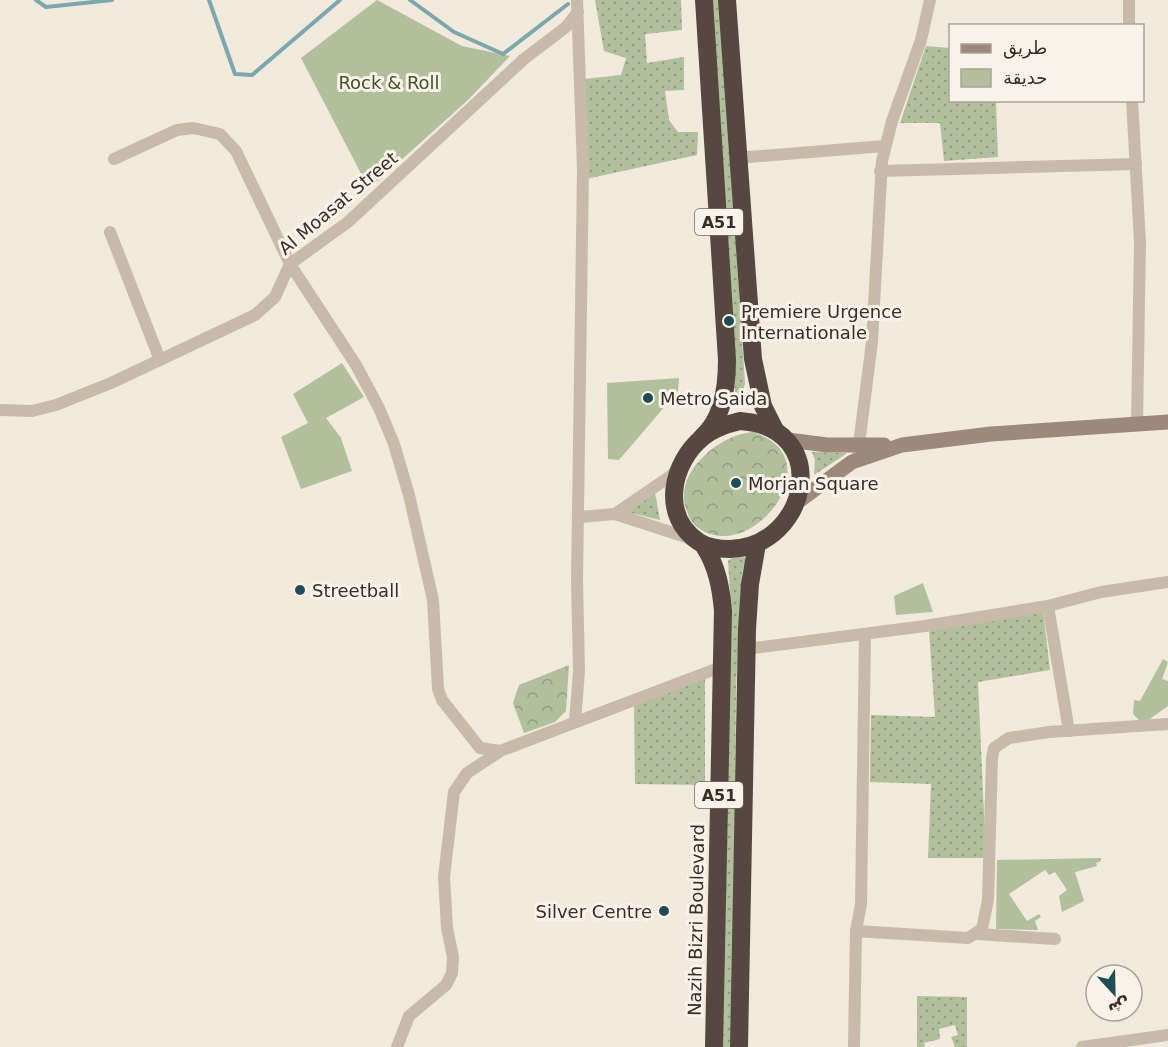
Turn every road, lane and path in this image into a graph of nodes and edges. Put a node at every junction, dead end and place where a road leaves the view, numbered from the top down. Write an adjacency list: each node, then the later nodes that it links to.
1 (704, 0): 20 (highway, A51)
2 (727, 0): 9 (highway, A51)
3 (930, 0): 8 (street)
4 (1129, 0): 6 (street)
5 (578, 6): 14 (street, Al Moasat Street); 25 (street)
6 (1129, 24)
7 (1132, 102): 11 (street)
8 (884, 146): 9 (street); 12 (street)
9 (737, 158): 19 (highway, A51)
10 (114, 159): 14 (street)
11 (1136, 164): 12 (street); 18 (street)
12 (880, 171): 21 (street)
13 (110, 232): 15 (street)
14 (290, 264): 15 (street, Al Moasat Street); 36 (street)
15 (160, 360): 16 (street, Al Moasat Street)
16 (0, 410)
17 (1168, 422): 18 (street)
18 (1137, 424): 21 (street)
19 (782, 435): 20 (highway, A51); 21 (street); 23 (highway, A51)
20 (702, 437): 22 (highway, A51)
21 (858, 452): 23 (street)
22 (681, 464): 24 (street); 26 (highway, A51)
23 (796, 503): 27 (highway, A51)
24 (615, 514): 25 (street); 26 (street)
25 (579, 517): 33 (street)
26 (700, 543): 27 (highway); 32 (highway, Nazih Bizri Boulevard / A51)
27 (757, 544): 31 (highway, A51)
28 (1168, 582): 29 (street)
29 (1048, 606): 30 (street); 35 (street)
30 (865, 635): 31 (street); 37 (street)
31 (746, 649): 43 (highway, A51)
32 (721, 667): 33 (street); 42 (highway, Nazih Bizri Boulevard / A51)
33 (575, 722): 36 (street)
34 (1168, 724): 35 (street)
35 (1069, 731): 38 (street)
36 (500, 751): 41 (street)
37 (856, 931): 38 (street); 44 (street)
38 (977, 934): 39 (street)
39 (1055, 939)
40 (1168, 1035): 45 (street)
41 (398, 1047)
42 (714, 1047)
43 (739, 1047)
44 (854, 1047)
45 (1082, 1047)

